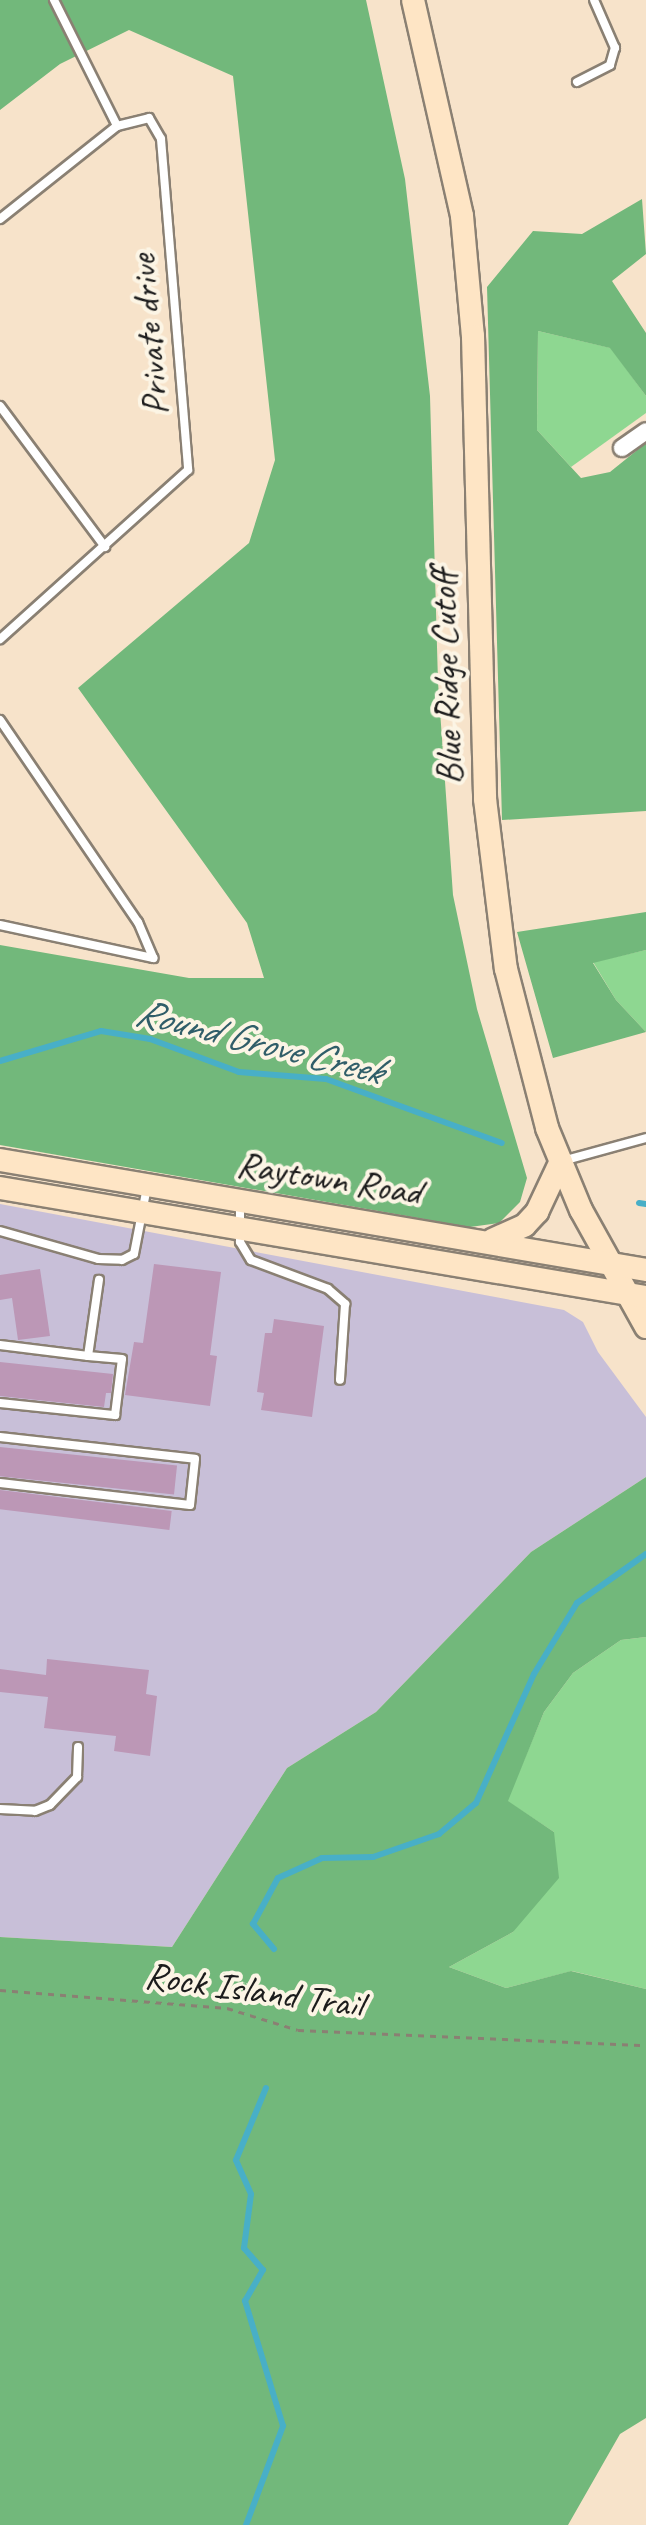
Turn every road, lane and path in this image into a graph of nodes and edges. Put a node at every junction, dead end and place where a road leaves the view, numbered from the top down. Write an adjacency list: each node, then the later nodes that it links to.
1 (54, 0): 5 (lane)
2 (413, 0): 16 (main road, Blue Ridge Cutoff)
3 (594, 0): 4 (lane)
4 (577, 82)
5 (117, 126): 6 (lane); 10 (lane, Private drive)
6 (0, 219)
7 (0, 406): 10 (lane)
8 (646, 431): 9 (street)
9 (622, 448)
10 (105, 547): 11 (lane, Private drive)
11 (0, 639)
12 (0, 720): 13 (lane)
13 (0, 925)
14 (646, 1138): 16 (lane)
15 (0, 1160): 17 (main road, Raytown Road)
16 (561, 1161): 23 (main road); 24 (main road, Blue Ridge Cutoff)
17 (147, 1184): 19 (main road, Raytown Road); 20 (lane)
18 (0, 1188): 20 (main road, Raytown Road)
19 (240, 1200): 21 (lane); 23 (main road, Raytown Road)
20 (143, 1212): 21 (main road, Raytown Road); 22 (lane)
21 (240, 1228): 27 (main road, Raytown Road); 31 (lane)
22 (0, 1231)
23 (489, 1241): 24 (main road, Raytown Road)
24 (608, 1261): 25 (main road, Raytown Road); 27 (main road, Blue Ridge Cutoff)
25 (646, 1270)
26 (99, 1280): 30 (lane)
27 (635, 1294): 28 (main road, Blue Ridge Cutoff)
28 (646, 1327)
29 (0, 1345): 30 (lane)
30 (88, 1356): 32 (lane)
31 (340, 1380)
32 (0, 1403)
33 (0, 1437): 34 (lane)
34 (0, 1483)
35 (78, 1747): 36 (lane)
36 (0, 1809)
37 (0, 1990): 38 (path, Rock Island Trail)
38 (646, 2045)

